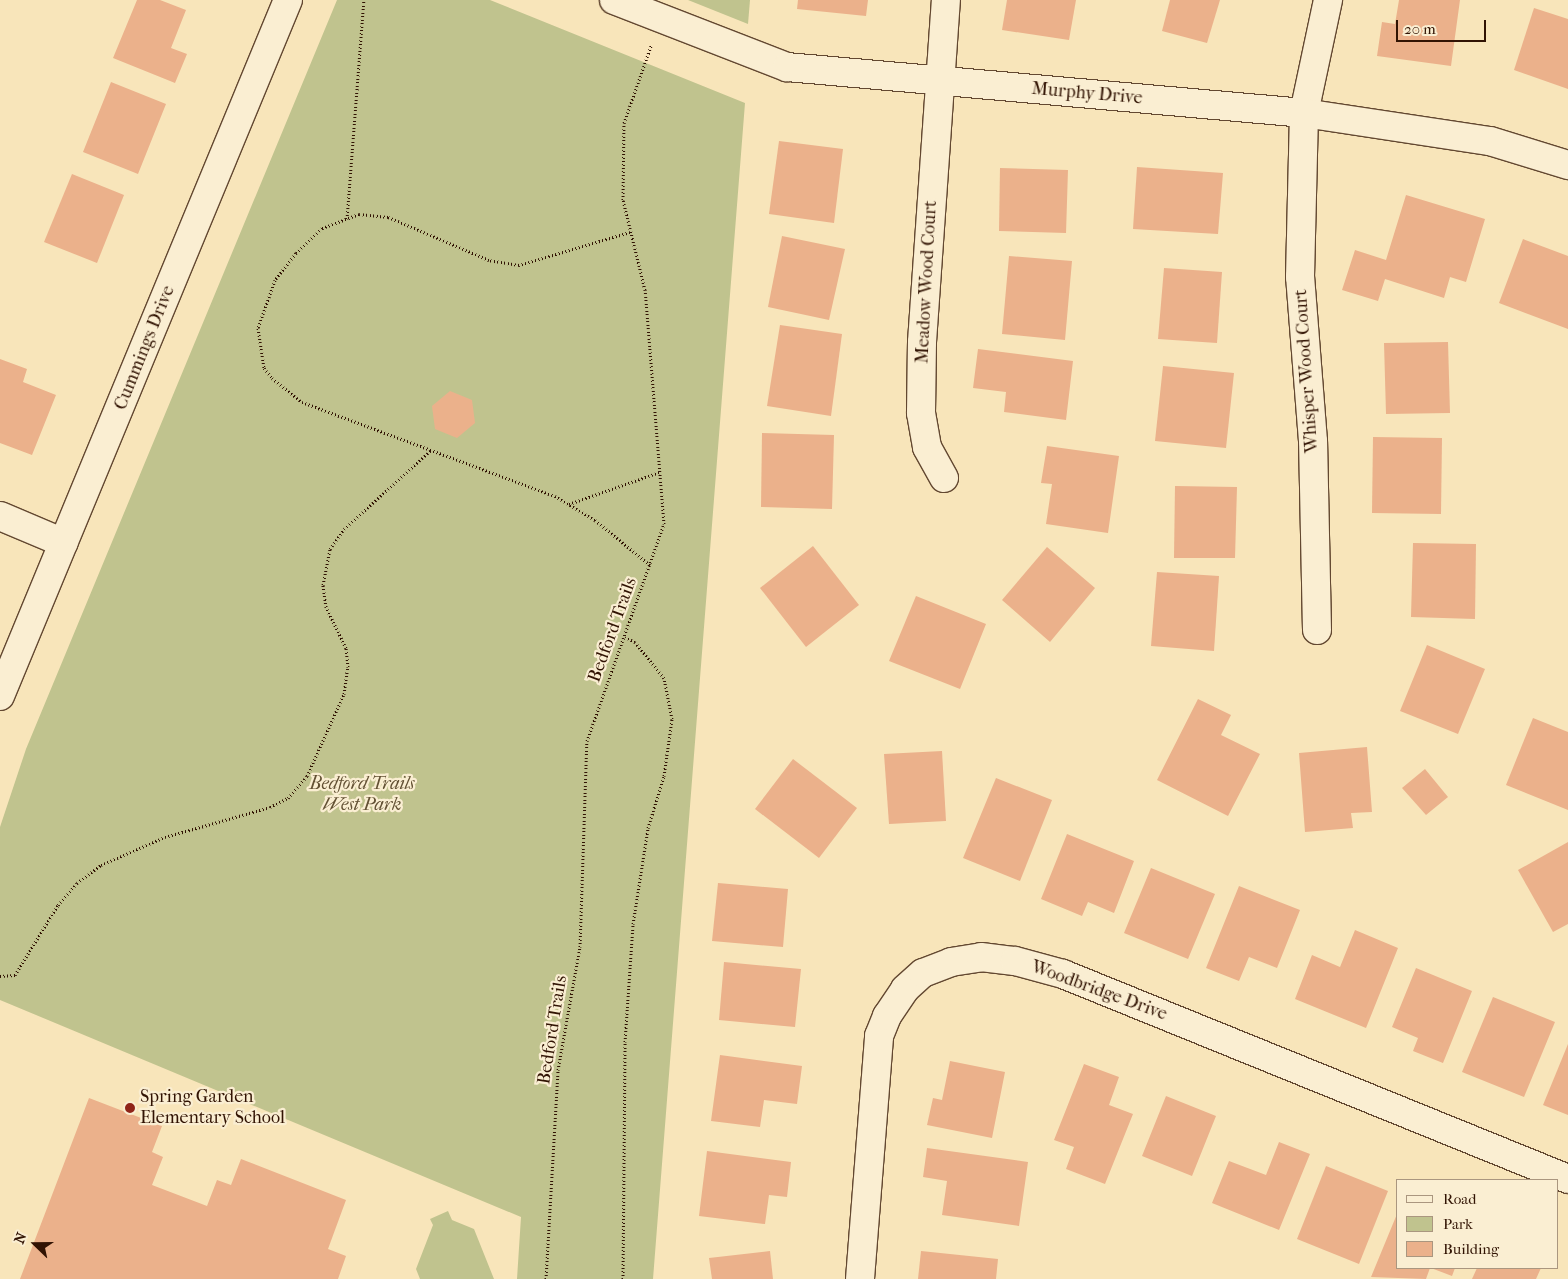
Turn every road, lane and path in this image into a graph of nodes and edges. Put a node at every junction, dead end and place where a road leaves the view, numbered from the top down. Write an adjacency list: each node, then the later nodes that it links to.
1 (288, 0): 17 (street, Cummings Drive)
2 (364, 0): 10 (path)
3 (614, 0): 6 (street, Murphy Drive)
4 (946, 0): 7 (street, Meadow Wood Court)
5 (1328, 0): 8 (street, Whisper Wood Court)
6 (662, 20): 7 (street, Murphy Drive); 11 (path, Bedford Trails)
7 (940, 82): 8 (street, Murphy Drive); 14 (street, Meadow Wood Court)
8 (1304, 113): 9 (street, Murphy Drive); 19 (street, Whisper Wood Court)
9 (1568, 165)
10 (346, 219): 11 (path); 12 (path)
11 (630, 232): 13 (path, Bedford Trails)
12 (431, 450): 15 (path); 22 (path)
13 (660, 472): 15 (path); 18 (path, Bedford Trails)
14 (944, 478)
15 (569, 504): 18 (path)
16 (0, 516): 17 (street)
17 (64, 543): 21 (street, Cummings Drive)
18 (650, 565): 20 (path, Bedford Trails)
19 (1317, 630)
20 (625, 637): 24 (path, Bedford Trails); 25 (path)
21 (0, 696)
22 (0, 976)
23 (1568, 1179): 26 (street, Woodbridge Drive)
24 (546, 1279)
25 (622, 1279)
26 (860, 1279)

